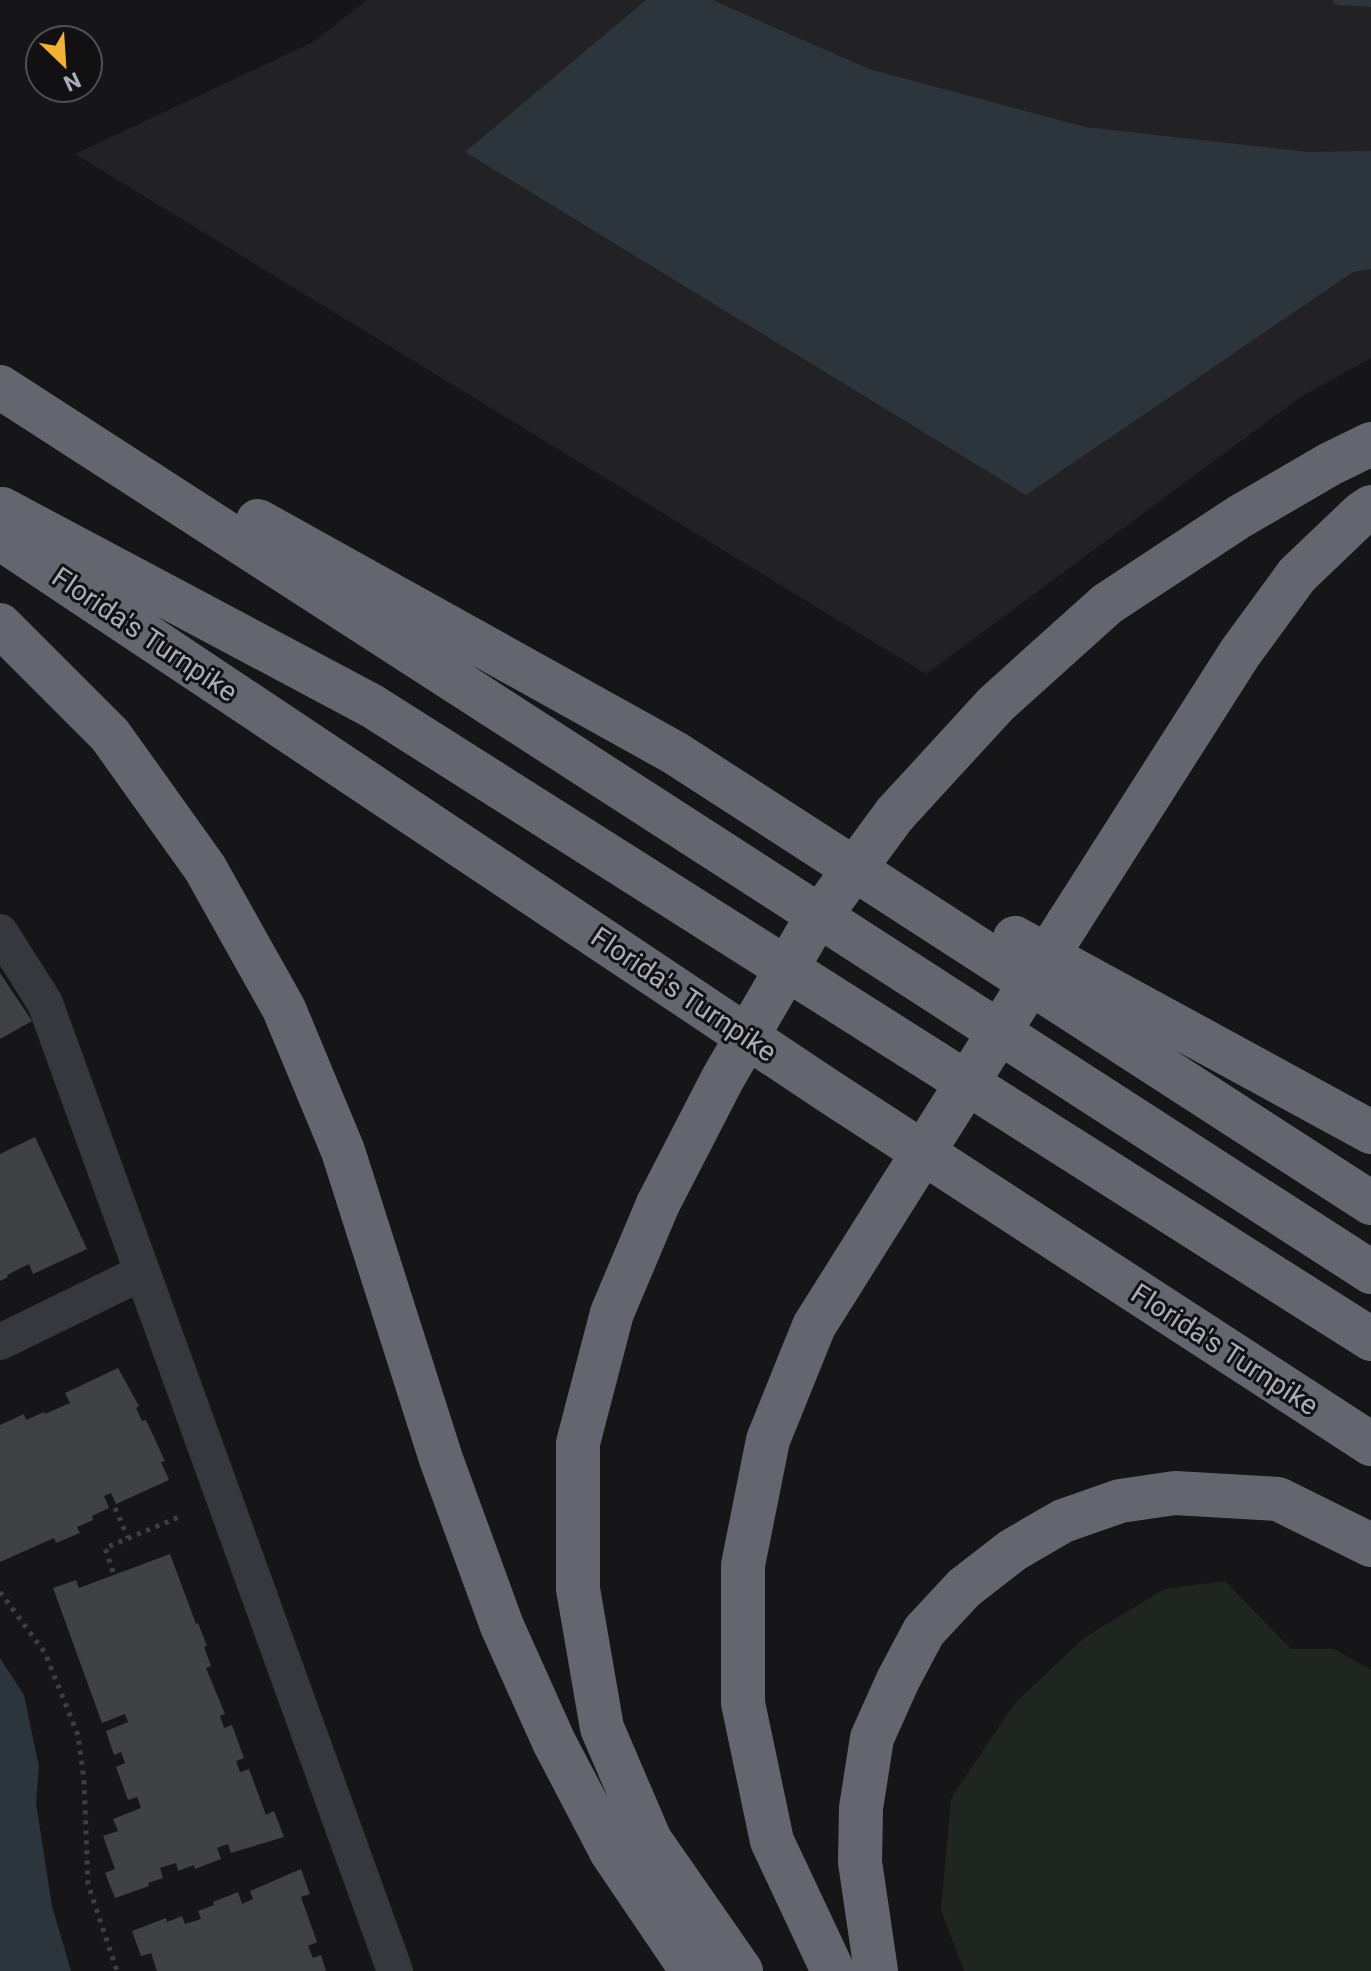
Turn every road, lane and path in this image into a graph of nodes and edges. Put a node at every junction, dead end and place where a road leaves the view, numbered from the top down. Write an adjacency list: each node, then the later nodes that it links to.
1 (0, 375): 8 (highway)
2 (0, 387): 12 (highway)
3 (1371, 444): 26 (highway, bridge)
4 (1371, 507): 27 (highway, bridge)
5 (0, 508): 14 (highway)
6 (0, 538): 16 (highway, Florida's Turnpike)
7 (0, 625): 25 (highway)
8 (675, 753): 10 (highway); 11 (highway)
9 (0, 932): 13 (street)
10 (1371, 1132)
11 (1371, 1203)
12 (1371, 1272)
13 (141, 1273): 15 (street); 24 (street)
14 (1371, 1339)
15 (0, 1342)
16 (1371, 1444)
17 (115, 1508): 19 (path)
18 (179, 1517): 19 (path)
19 (128, 1538): 21 (path)
20 (1371, 1545): 28 (highway)
21 (113, 1572)
22 (0, 1592): 23 (path)
23 (117, 1971)
24 (395, 1971)
25 (692, 1971)
26 (741, 1971)
27 (833, 1971)
28 (876, 1971)

